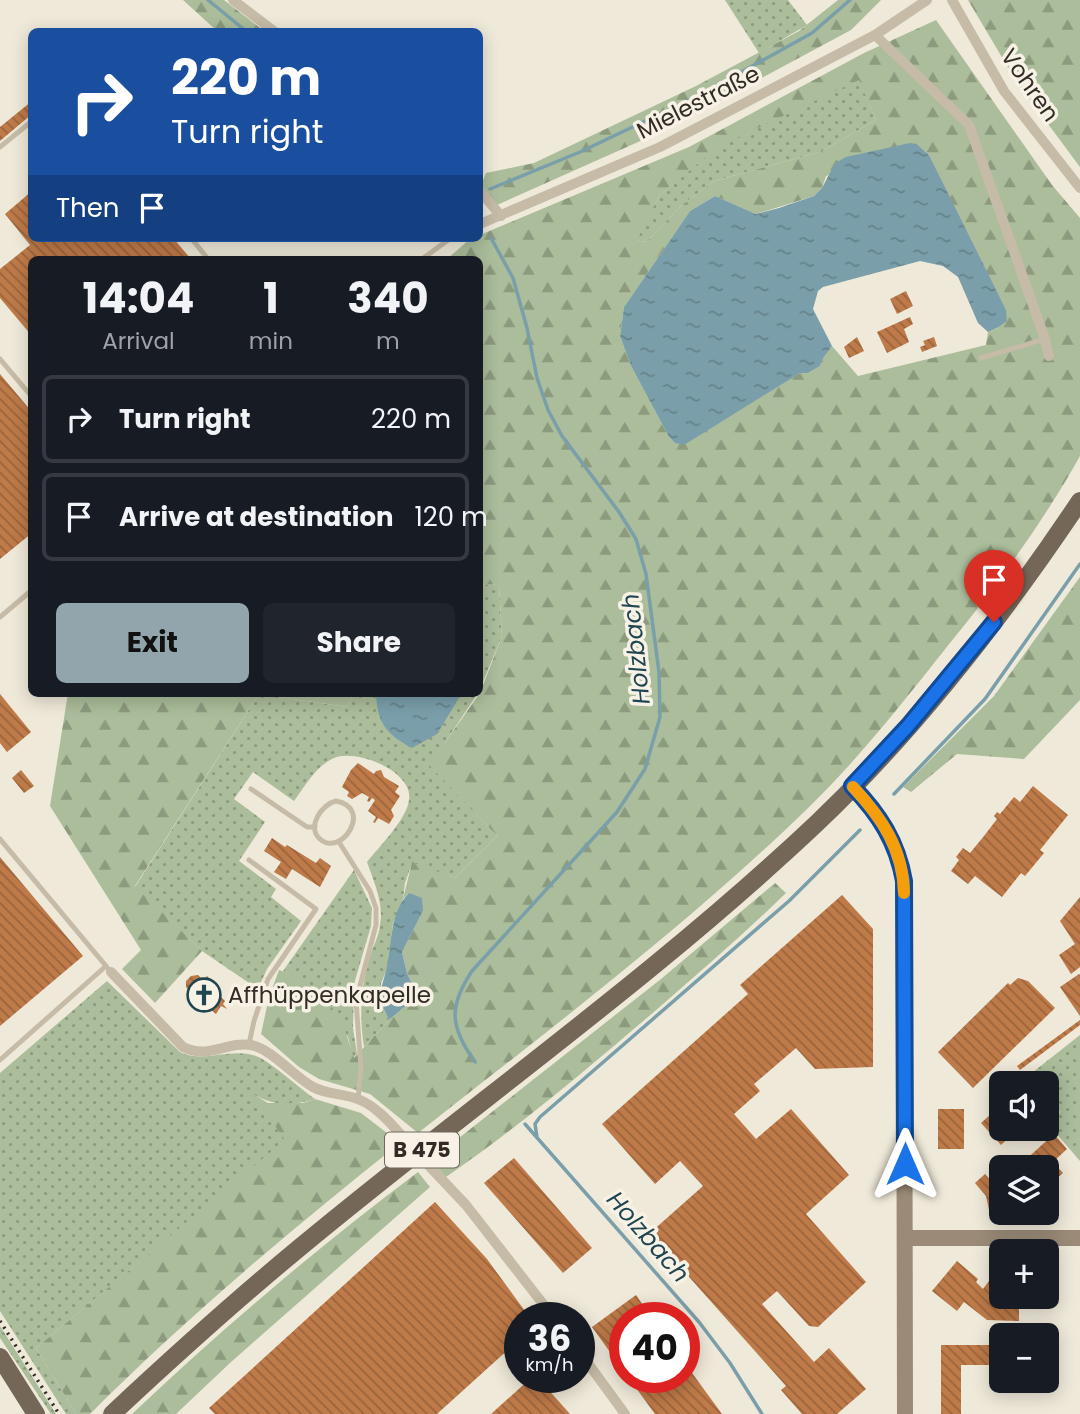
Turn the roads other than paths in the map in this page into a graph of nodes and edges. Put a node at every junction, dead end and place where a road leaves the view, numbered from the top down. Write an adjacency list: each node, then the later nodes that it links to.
1 (233, 0): 4 (street)
2 (926, 0): 5 (street, Mielestraße)
3 (952, 0): 8 (street, Vohren)
4 (270, 28)
5 (875, 35): 10 (street, Mielestraße); 16 (street)
6 (28, 124): 7 (lane)
7 (0, 147)
8 (1080, 188)
9 (483, 195): 10 (street)
10 (501, 216): 11 (street, Mielestraße)
11 (483, 223)
12 (194, 242): 14 (lane)
13 (445, 242): 15 (lane)
14 (206, 256)
15 (426, 256)
16 (1045, 339): 17 (street); 18 (lane)
17 (1049, 356)
18 (981, 358)
19 (0, 359): 20 (lane)
20 (28, 392)
21 (1080, 501): 24 (main road, B 475)
22 (28, 593): 23 (lane)
23 (0, 617)
24 (852, 786): 36 (street); 42 (main road, B 475)
25 (251, 789): 26 (lane)
26 (315, 827): 28 (lane); 28 (lane)
27 (0, 839): 30 (lane)
28 (339, 842): 33 (lane)
29 (249, 860): 31 (lane)
30 (108, 969): 31 (street); 32 (lane)
31 (249, 1045): 33 (street)
32 (0, 1060)
33 (358, 1099): 34 (street)
34 (404, 1138)
35 (431, 1168): 38 (street)
36 (905, 1238): 37 (street); 44 (street)
37 (1080, 1238)
38 (542, 1302)
39 (0, 1357): 41 (main road)
40 (595, 1373): 43 (street)
41 (36, 1414)
42 (112, 1414)
43 (625, 1414)
44 (905, 1414)

